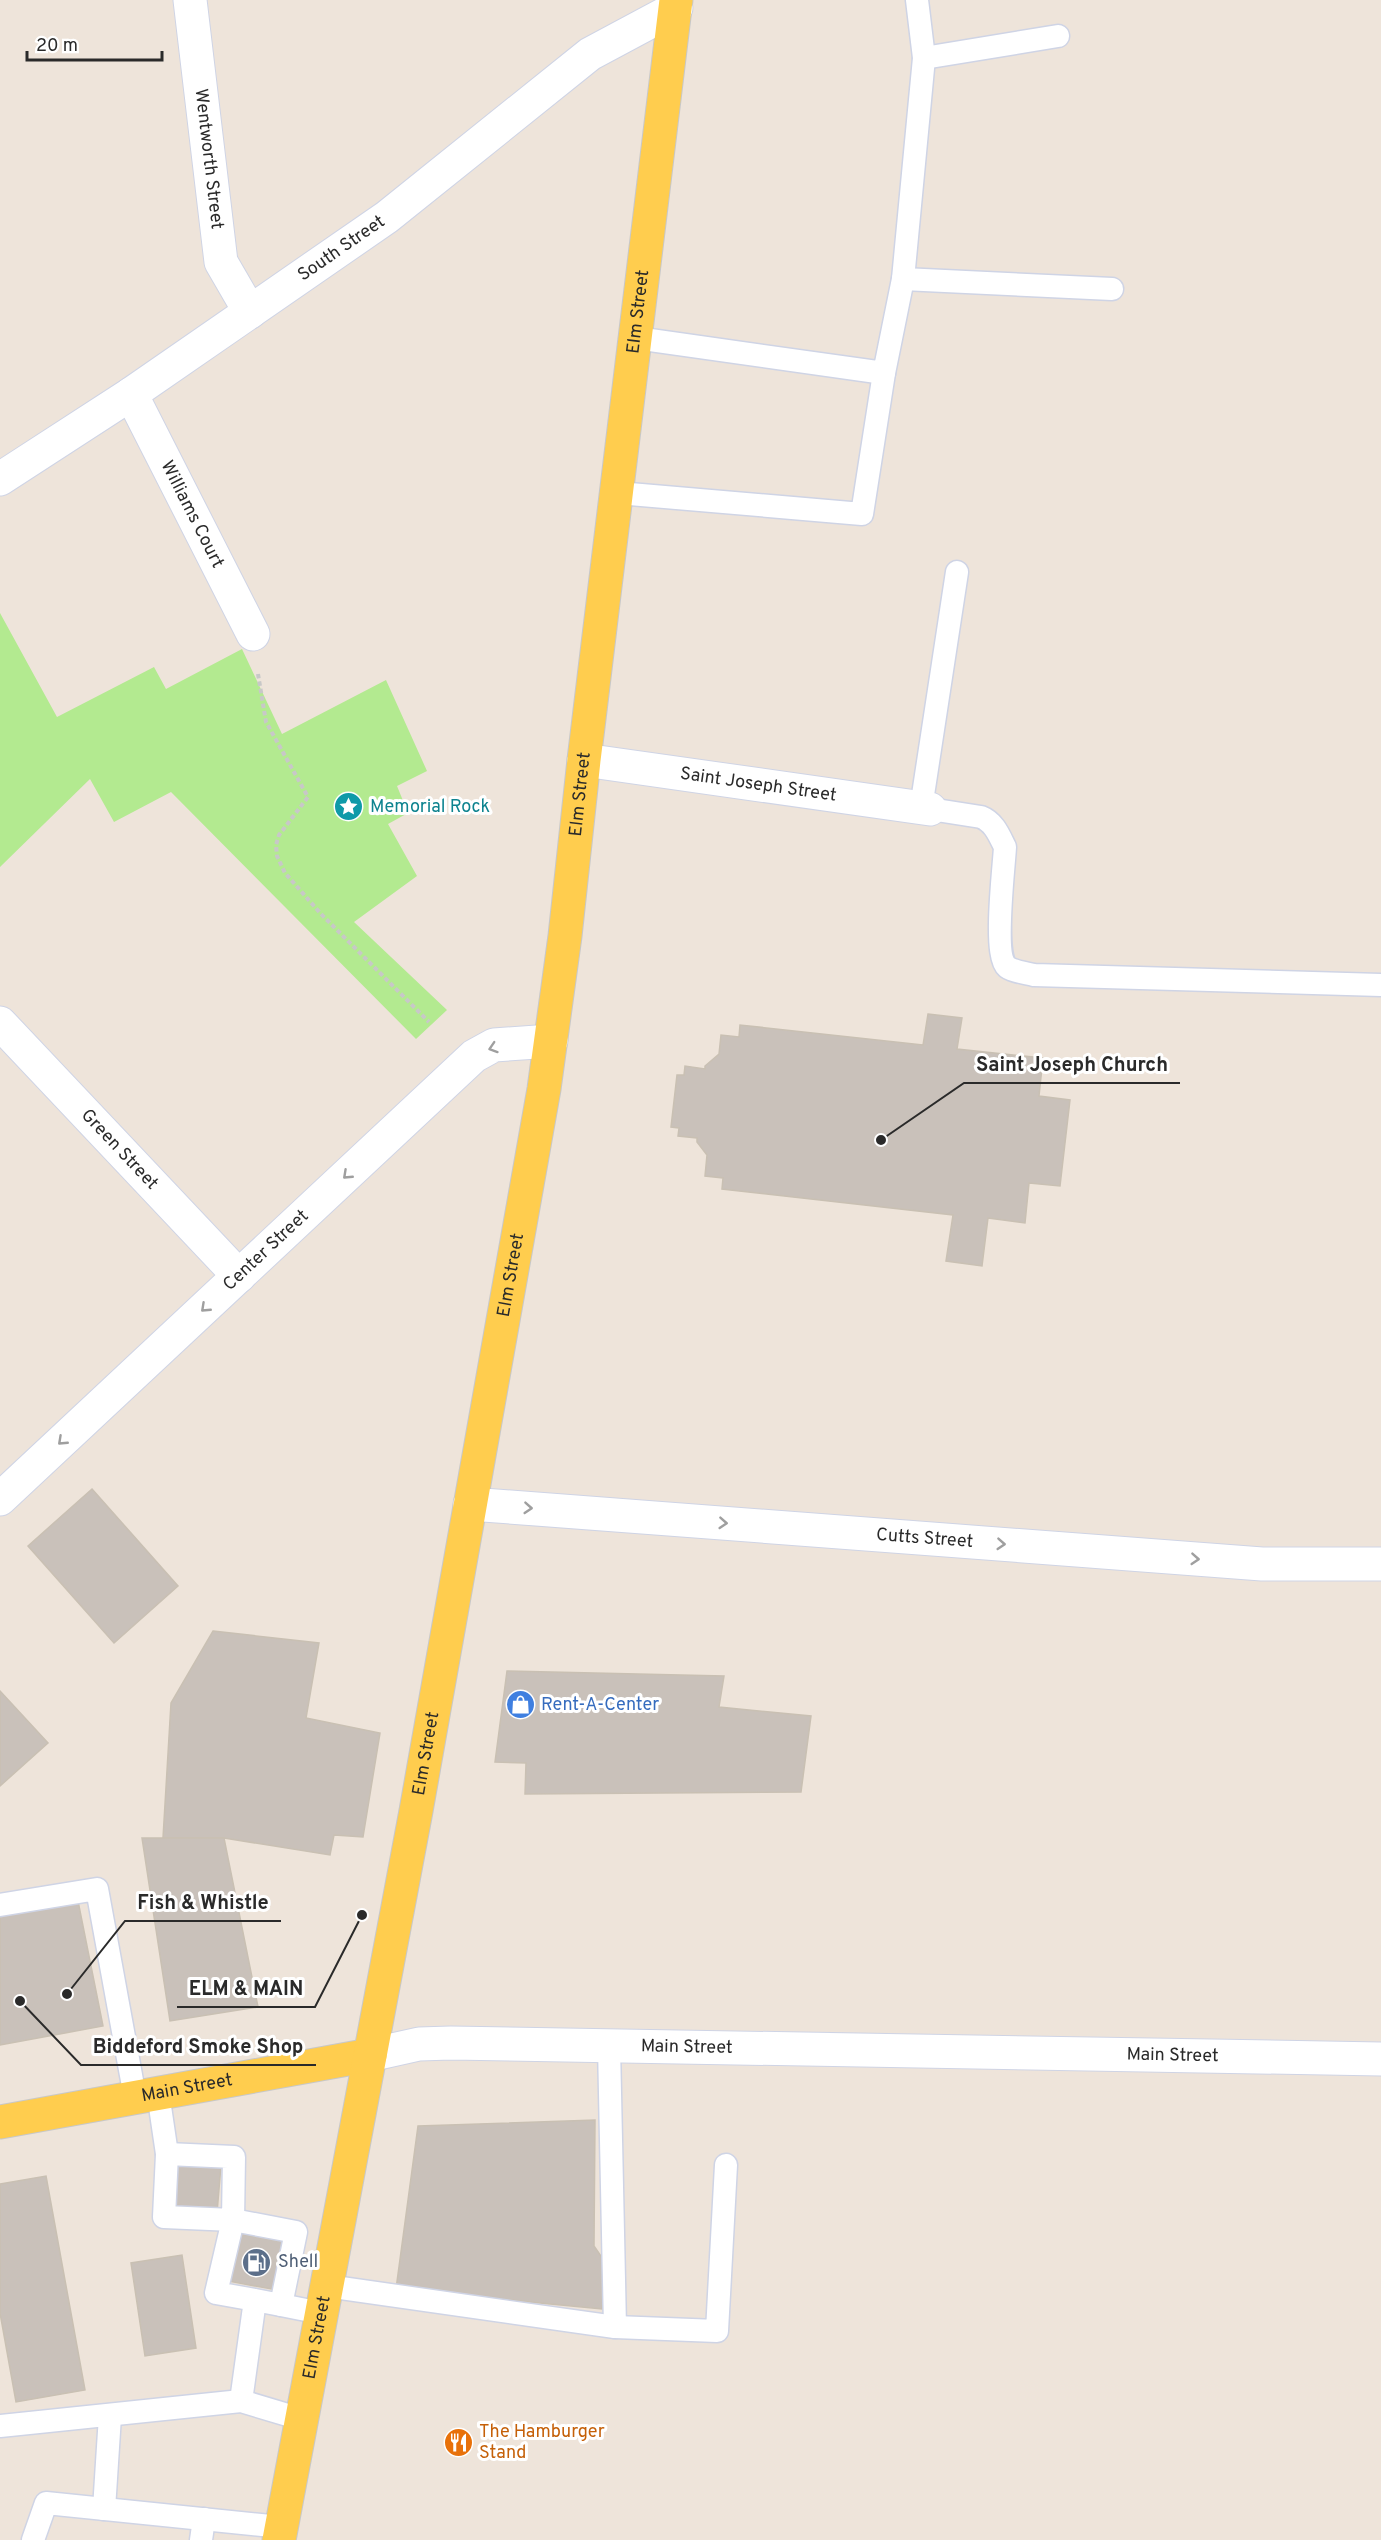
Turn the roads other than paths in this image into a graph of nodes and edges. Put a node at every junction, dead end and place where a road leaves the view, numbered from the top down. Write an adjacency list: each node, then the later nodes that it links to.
1 (190, 0): 8 (street, Wentworth Street)
2 (917, 0): 5 (lane)
3 (676, 4): 8 (street, South Street); 9 (main road, Elm Street)
4 (1058, 36): 5 (lane)
5 (924, 58): 6 (lane)
6 (903, 279): 7 (lane); 10 (lane)
7 (1112, 289)
8 (250, 312): 11 (street, South Street)
9 (636, 338): 10 (lane); 13 (main road, Elm Street)
10 (884, 373): 13 (lane)
11 (131, 394): 12 (street, South Street); 15 (street, Williams Court)
12 (0, 479)
13 (618, 492): 16 (main road, Elm Street)
14 (957, 572): 17 (lane)
15 (254, 634)
16 (584, 760): 17 (street, Saint Joseph Street); 20 (main road, Elm Street)
17 (926, 808): 18 (lane)
18 (1381, 985)
19 (0, 1023): 21 (street, Green Street)
20 (551, 1041): 21 (street, Center Street, one-way to 21); 23 (main road, Elm Street)
21 (239, 1276): 22 (street, Center Street, one-way to 22)
22 (0, 1499)
23 (470, 1504): 24 (street, Cutts Street, one-way to 24); 27 (main road, Elm Street)
24 (1381, 1564)
25 (0, 1905): 29 (lane)
26 (609, 2046): 27 (street, Main Street); 28 (street, Main Street); 39 (lane)
27 (370, 2055): 29 (main road, Main Street); 35 (main road, Elm Street)
28 (1381, 2059)
29 (147, 2095): 30 (main road, Main Street); 31 (lane)
30 (0, 2122)
31 (167, 2154): 33 (lane); 33 (lane)
32 (726, 2165): 39 (lane)
33 (233, 2220): 34 (lane); 36 (lane)
34 (296, 2232): 35 (lane); 38 (lane)
35 (335, 2242): 37 (main road, Elm Street)
36 (255, 2300): 38 (lane); 40 (lane)
37 (324, 2300): 38 (lane); 39 (lane); 42 (main road, Elm Street)
38 (282, 2305)
39 (615, 2327)
40 (241, 2401): 41 (lane); 42 (lane)
41 (110, 2416): 43 (lane); 44 (lane)
42 (301, 2419): 46 (main road, Elm Street)
43 (0, 2426)
44 (104, 2508): 45 (lane); 47 (lane)
45 (203, 2530): 46 (lane)
46 (280, 2534)
47 (33, 2540)

